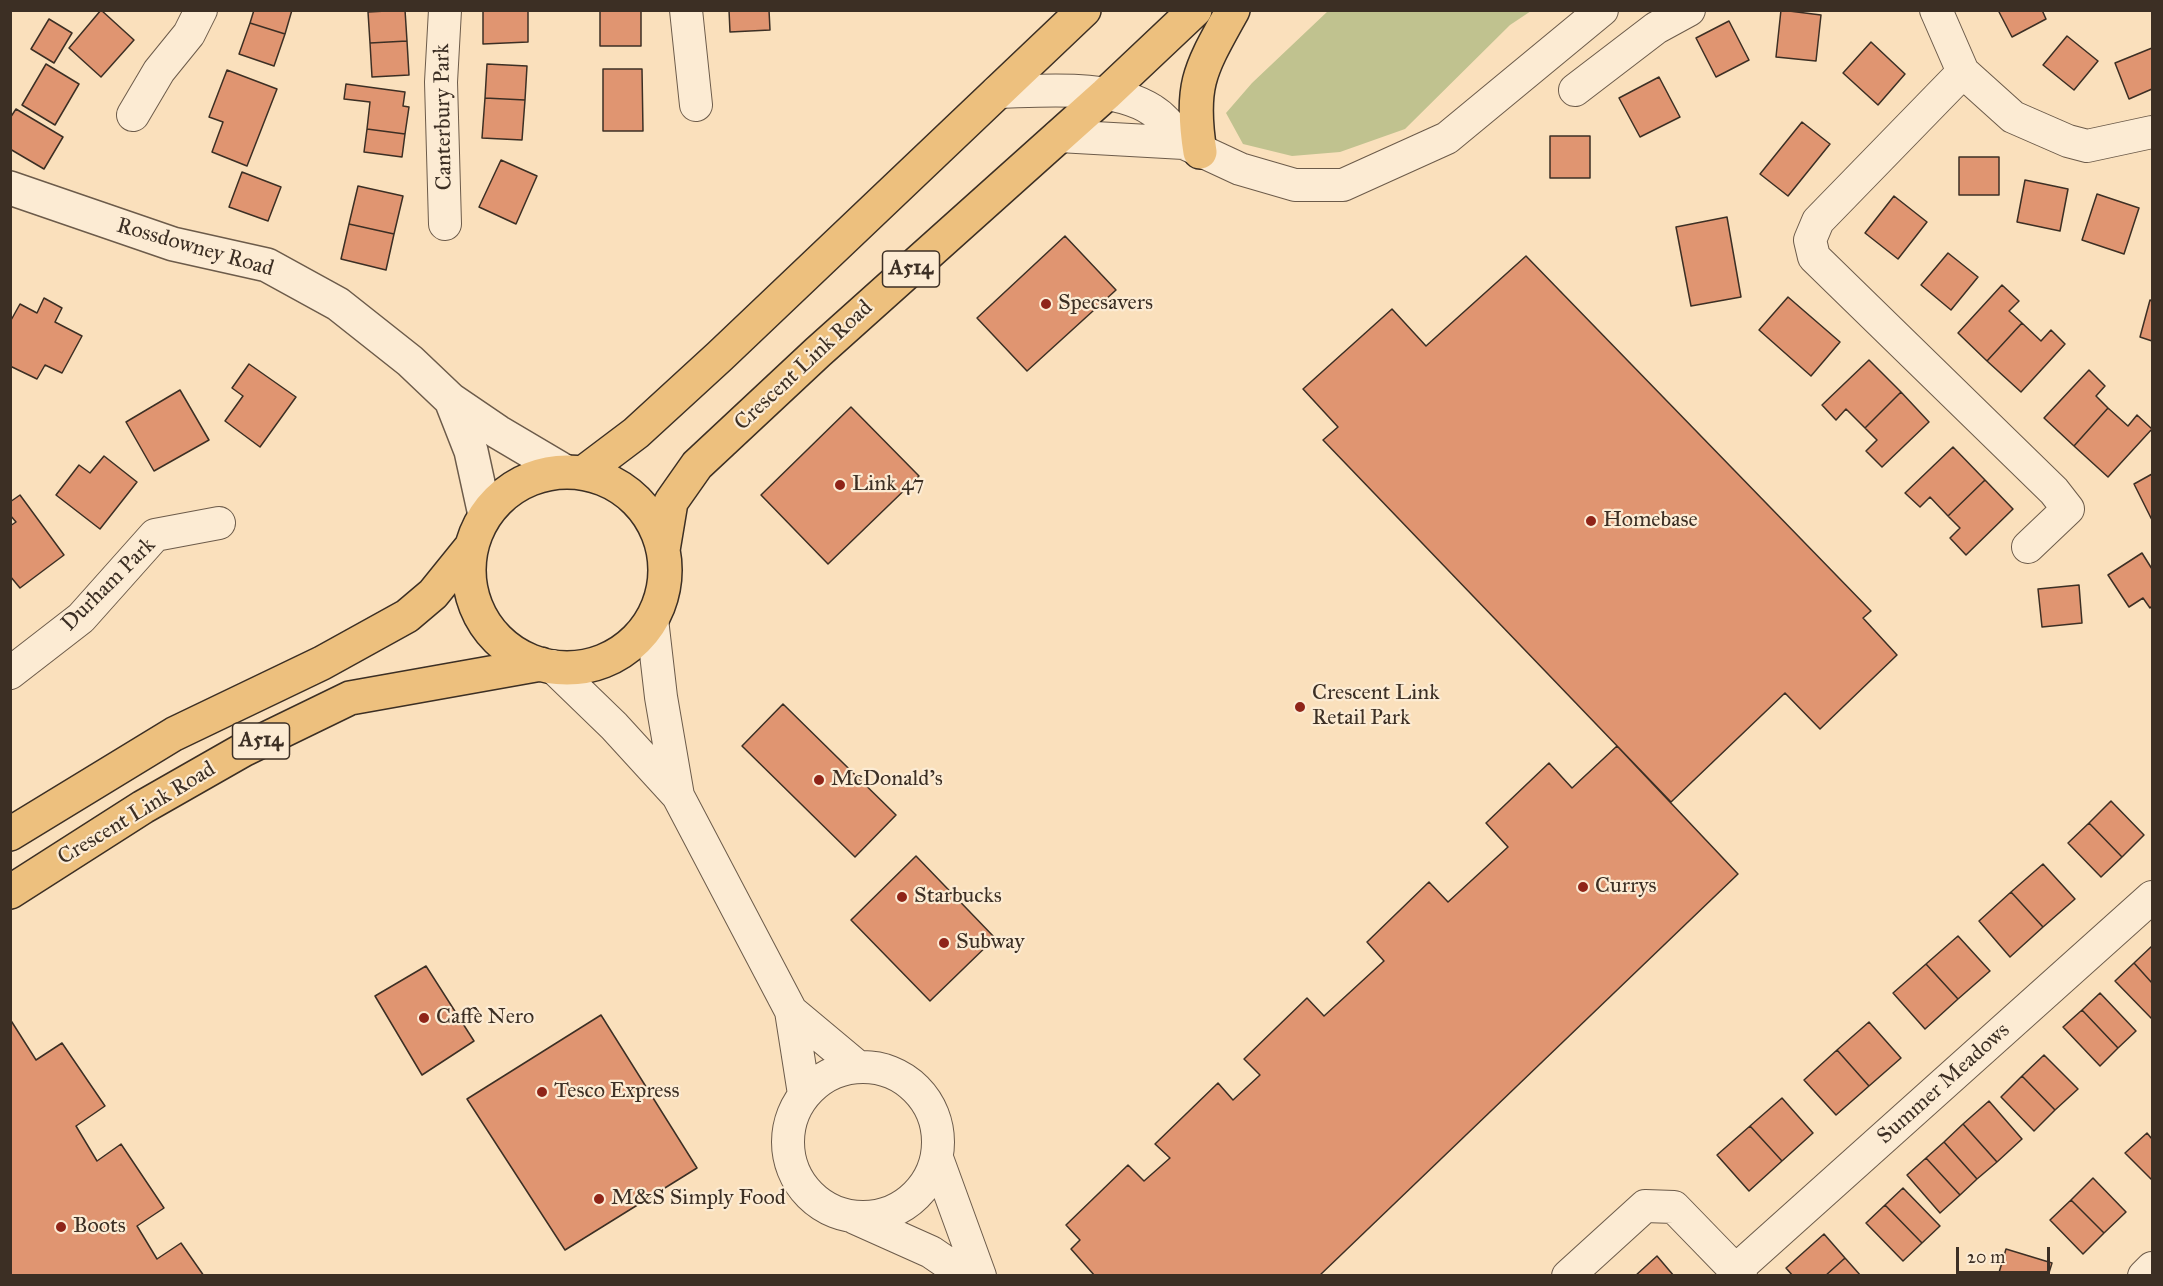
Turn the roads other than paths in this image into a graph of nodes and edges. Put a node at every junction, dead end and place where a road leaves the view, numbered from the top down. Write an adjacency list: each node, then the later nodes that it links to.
1 (201, 10): 15 (street)
2 (445, 10): 20 (street, Canterbury Park)
3 (686, 10): 14 (street)
4 (1084, 10): 12 (highway, Crescent Link Road / A514)
5 (1195, 10): 13 (highway, Crescent Link Road / A514)
6 (1233, 10): 18 (highway)
7 (1602, 10): 18 (street)
8 (1689, 10): 11 (street)
9 (1936, 10): 10 (street)
10 (1963, 72): 17 (street); 26 (street)
11 (1575, 90)
12 (997, 92): 13 (street); 22 (highway, Crescent Link Road / A514)
13 (1107, 94): 16 (highway, Crescent Link Road / A514); 18 (street)
14 (696, 105)
15 (133, 115)
16 (1059, 136): 18 (street); 27 (highway, Crescent Link Road / A514)
17 (2149, 141)
18 (1192, 148)
19 (10, 188): 21 (street, Rossdowney Road)
20 (446, 224)
21 (451, 400): 22 (street, Rossdowney Road); 23 (street, Rossdowney Road)
22 (574, 472): 23 (highway, Crescent Link Road / A514); 27 (highway, Crescent Link Road / A514)
23 (485, 515): 25 (highway, Crescent Link Road / A514)
24 (219, 523): 30 (street, Durham Park)
25 (471, 547): 29 (highway, Crescent Link Road / A514); 32 (highway, Crescent Link Road / A514)
26 (2028, 547)
27 (663, 550): 28 (highway, Crescent Link Road / A514)
28 (652, 619): 29 (highway, Crescent Link Road / A514); 31 (street)
29 (547, 665): 31 (street); 33 (highway, Crescent Link Road / A514)
30 (10, 673)
31 (678, 796): 35 (street)
32 (10, 834)
33 (10, 892)
34 (2152, 897): 41 (street, Summer Meadows)
35 (791, 1011): 36 (street); 37 (street)
36 (858, 1067): 37 (street); 38 (street)
37 (804, 1094): 39 (street)
38 (937, 1158): 39 (street); 43 (street)
39 (855, 1218): 42 (street)
40 (2152, 1268): 45 (street)
41 (1738, 1273): 44 (street, Summer Meadows)
42 (966, 1275)
43 (980, 1275)
44 (1568, 1275)
45 (2144, 1275)

